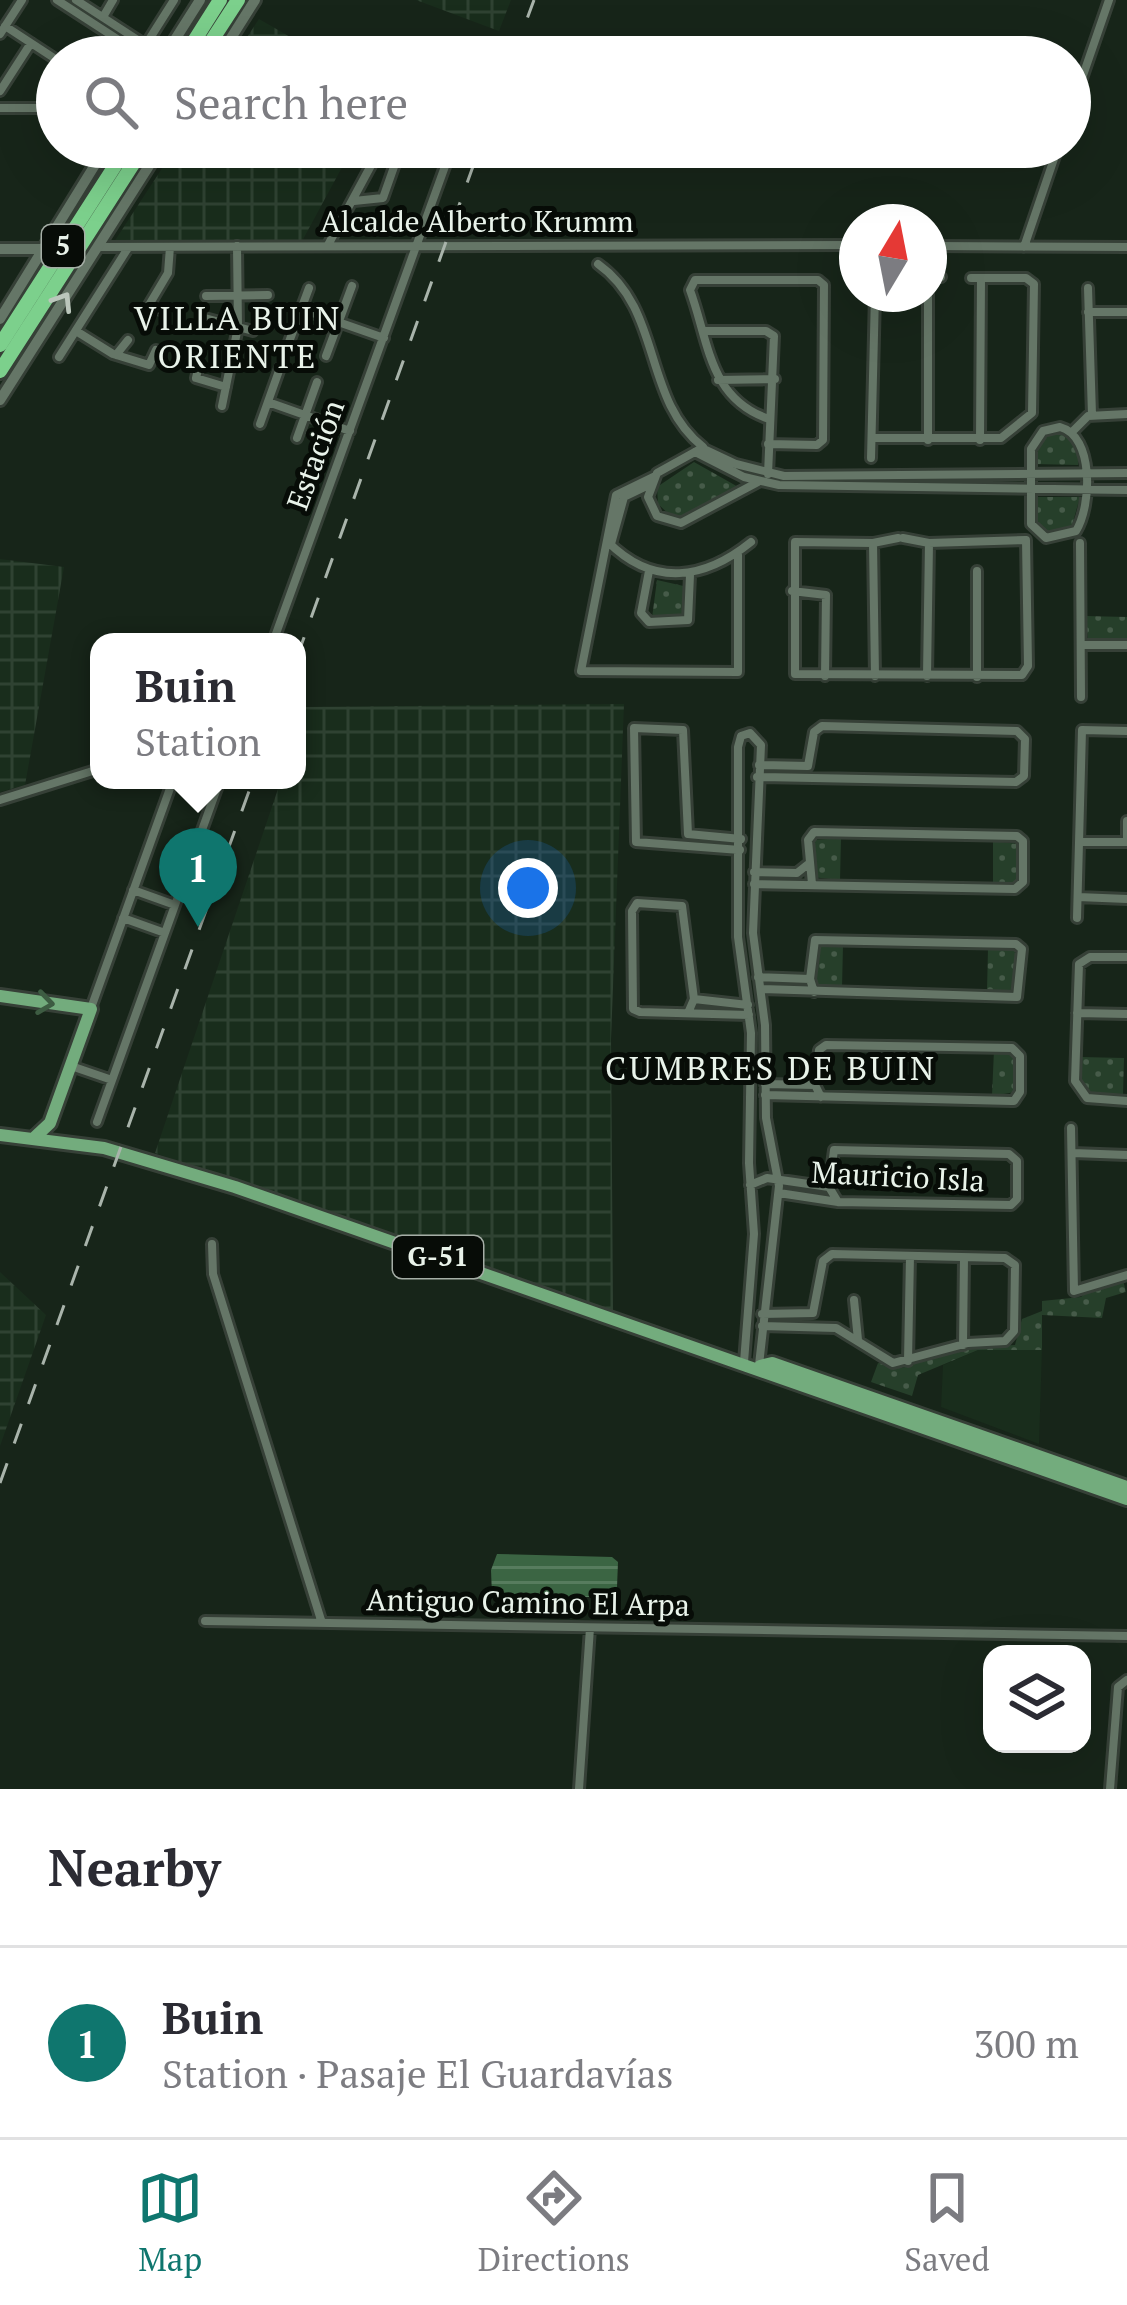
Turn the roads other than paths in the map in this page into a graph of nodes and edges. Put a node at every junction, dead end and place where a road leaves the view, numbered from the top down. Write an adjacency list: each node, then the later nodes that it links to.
1 (22, 0): 12 (street)
2 (57, 0): 13 (street)
3 (76, 0): 11 (street)
4 (113, 0): 11 (street)
5 (200, 0): 16 (main road)
6 (220, 0): 17 (highway)
7 (238, 0): 18 (highway)
8 (255, 0): 19 (main road)
9 (1108, 0): 22 (street)
10 (170, 1): 15 (street)
11 (103, 17): 14 (street)
12 (3, 30): 20 (street)
13 (115, 36)
14 (124, 36)
15 (151, 36)
16 (177, 36)
17 (197, 36)
18 (215, 36)
19 (232, 36)
20 (31, 43): 21 (street); 23 (street)
21 (36, 46)
22 (1091, 50)
23 (0, 91)
24 (0, 108): 25 (street)
25 (36, 108)
26 (93, 168): 48 (main road)
27 (114, 168): 72 (highway, 5)
28 (130, 168): 79 (highway, 5)
29 (148, 168): 42 (main road)
30 (370, 168): 34 (street)
31 (394, 168): 34 (street)
32 (445, 168): 40 (street, Estación)
33 (1051, 168): 45 (street)
34 (354, 201): 35 (street)
35 (342, 225): 36 (street); 37 (street)
36 (328, 245): 37 (street, Alcalde Alberto Krumm); 39 (street, Alcalde Alberto Krumm)
37 (344, 245): 40 (street, Alcalde Alberto Krumm)
38 (839, 245): 40 (street, Alcalde Alberto Krumm)
39 (237, 246): 44 (street, Alcalde Alberto Krumm); 53 (street)
40 (417, 246): 69 (street, Estación)
41 (947, 246): 45 (street)
42 (97, 247): 43 (street, Alcalde Alberto Krumm); 84 (main road, one-way to 42)
43 (129, 247): 44 (street, Alcalde Alberto Krumm); 66 (street)
44 (170, 247): 57 (street)
45 (1024, 247): 46 (street)
46 (1127, 247)
47 (0, 249): 48 (main road)
48 (43, 249): 63 (main road)
49 (598, 264): 101 (street)
50 (352, 286): 64 (street)
51 (1088, 287): 60 (street)
52 (309, 288): 56 (street)
53 (238, 295): 54 (street); 55 (street); 65 (street)
54 (268, 295)
55 (206, 296)
56 (301, 309): 64 (street); 71 (street)
57 (160, 310)
58 (875, 312): 96 (street)
59 (928, 312): 98 (street)
60 (1088, 312): 61 (street); 89 (street)
61 (1127, 312)
62 (200, 317): 65 (street)
63 (0, 319)
64 (339, 322): 69 (street); 75 (street)
65 (238, 327): 67 (street); 83 (street)
66 (76, 331): 74 (street); 76 (street)
67 (253, 331)
68 (704, 332): 80 (street); 81 (street); 100 (street)
69 (384, 338): 93 (street, Estación)
70 (128, 340): 74 (street)
71 (289, 342)
72 (0, 346)
73 (156, 350): 74 (street)
74 (116, 355)
75 (326, 356)
76 (59, 357)
77 (199, 365): 83 (street)
78 (280, 368): 85 (street)
79 (0, 371)
80 (718, 380): 81 (street); 90 (street)
81 (775, 380): 90 (street)
82 (317, 382): 88 (street)
83 (226, 387): 86 (street)
84 (0, 400)
85 (268, 402): 88 (street); 91 (street)
86 (222, 406)
87 (1127, 414): 89 (street)
88 (305, 415): 93 (street); 95 (street)
89 (1092, 415): 94 (street)
90 (769, 419): 100 (street)
91 (260, 424)
92 (1021, 425): 97 (street); 99 (street); 99 (street)
93 (350, 431): 125 (street, Estación)
94 (1073, 431): 97 (street); 103 (street)
95 (297, 438)
96 (876, 438): 98 (street); 102 (street)
97 (1036, 439): 104 (street)
98 (928, 440): 99 (street)
99 (980, 440)
100 (768, 444): 106 (street)
101 (699, 450): 106 (street); 107 (street); 108 (street)
102 (871, 458)
103 (1084, 472): 104 (street); 105 (street); 111 (street)
104 (1031, 473): 109 (street); 110 (street)
105 (1127, 473)
106 (768, 474): 109 (street)
107 (651, 481): 108 (street); 116 (street)
108 (758, 482): 109 (street)
109 (806, 482): 110 (street)
110 (1031, 490): 111 (street); 113 (street)
111 (1085, 490): 112 (street); 113 (street)
112 (1127, 490)
113 (1035, 533): 114 (street)
114 (1026, 540): 118 (street); 131 (street)
115 (751, 542): 120 (street)
116 (609, 543): 120 (street); 121 (street)
117 (873, 543): 118 (street); 124 (street); 129 (street)
118 (929, 543): 130 (street)
119 (1080, 543): 126 (street)
120 (738, 556): 123 (street)
121 (649, 571): 123 (street); 123 (street)
122 (977, 571): 131 (street)
123 (690, 575)
124 (792, 591): 128 (street); 128 (street)
125 (276, 633)
126 (1081, 645): 127 (street); 132 (street)
127 (1127, 645)
128 (825, 676): 129 (street)
129 (875, 676): 130 (street)
130 (927, 676): 131 (street)
131 (977, 676)
132 (1081, 697)
133 (1127, 731): 147 (street)
134 (812, 761): 135 (street); 138 (street); 138 (street)
135 (759, 765): 137 (street); 142 (street)
136 (90, 772): 141 (street)
137 (758, 777): 138 (street); 143 (street)
138 (818, 779)
139 (170, 789): 156 (street)
140 (217, 789): 159 (street)
141 (0, 800)
142 (741, 802): 143 (street); 146 (street)
143 (756, 802): 153 (street)
144 (1127, 821): 148 (street)
145 (689, 835): 146 (street); 149 (street); 149 (street); 150 (street)
146 (741, 838): 151 (street)
147 (1079, 842): 148 (street); 157 (street)
148 (1127, 842)
149 (676, 847): 150 (street)
150 (690, 848): 151 (street)
151 (740, 850): 162 (street)
152 (807, 863): 153 (street); 155 (street); 155 (street)
153 (754, 872): 154 (street)
154 (754, 884): 155 (street); 163 (street)
155 (812, 884)
156 (133, 890): 159 (street); 160 (street)
157 (1078, 897): 158 (street); 161 (street)
158 (1127, 899)
159 (175, 905): 164 (street)
160 (123, 918): 164 (street); 172 (street)
161 (1077, 918)
162 (738, 919): 163 (street); 173 (street)
163 (753, 919): 166 (street)
164 (165, 933): 180 (street)
165 (1127, 957): 175 (street)
166 (758, 977): 167 (street); 168 (street)
167 (810, 979): 169 (street); 169 (street)
168 (761, 989): 169 (street); 177 (street)
169 (814, 992)
170 (0, 996): 172 (main road, one-way to 172)
171 (694, 999): 173 (street); 174 (street); 174 (street)
172 (91, 1010): 179 (main road)
173 (749, 1010): 174 (street); 178 (street)
174 (688, 1013)
175 (1076, 1013): 176 (street); 185 (street)
176 (1127, 1014)
177 (765, 1025): 178 (street); 181 (street)
178 (751, 1028): 195 (street)
179 (71, 1066): 180 (street); 186 (main road)
180 (112, 1080): 187 (street)
181 (765, 1084): 182 (street); 183 (street)
182 (815, 1084): 184 (street); 184 (street)
183 (765, 1095): 184 (street); 194 (street)
184 (821, 1097)
185 (1127, 1101)
186 (55, 1113): 190 (main road); 191 (main road)
187 (97, 1122)
188 (1071, 1128): 192 (street)
189 (0, 1135): 190 (main road, G-51)
190 (34, 1138): 191 (main road, G-51)
191 (66, 1141): 212 (main road, G-51)
192 (1073, 1153): 193 (street); 202 (street)
193 (1127, 1155)
194 (779, 1180): 195 (street, Mauricio Isla); 196 (street, Mauricio Isla); 197 (street)
195 (750, 1185): 204 (street)
196 (829, 1187): 198 (street); 198 (street, Mauricio Isla)
197 (779, 1192): 198 (street, Mauricio Isla); 206 (street)
198 (838, 1202)
199 (212, 1244): 215 (street, Antiguo Camino El Arpa)
200 (910, 1256): 201 (street); 205 (street); 211 (street)
201 (964, 1258): 210 (street); 210 (street)
202 (1126, 1277)
203 (854, 1300): 209 (street)
204 (746, 1304): 206 (street); 212 (street)
205 (817, 1308): 206 (street); 208 (street)
206 (762, 1310): 207 (street)
207 (762, 1326): 208 (street); 212 (street)
208 (824, 1327): 209 (street)
209 (858, 1341): 211 (street)
210 (963, 1345): 211 (street)
211 (908, 1361)
212 (751, 1364): 213 (main road, G-51); 214 (main road, G-51)
213 (1127, 1487)
214 (1127, 1499)
215 (321, 1620): 216 (street); 217 (street, Antiguo Camino El Arpa)
216 (205, 1621)
217 (590, 1628): 218 (street, Antiguo Camino El Arpa); 222 (street)
218 (1127, 1636)
219 (1127, 1680): 221 (street)
220 (1127, 1782): 221 (street)
221 (1110, 1785)
222 (579, 1789)

